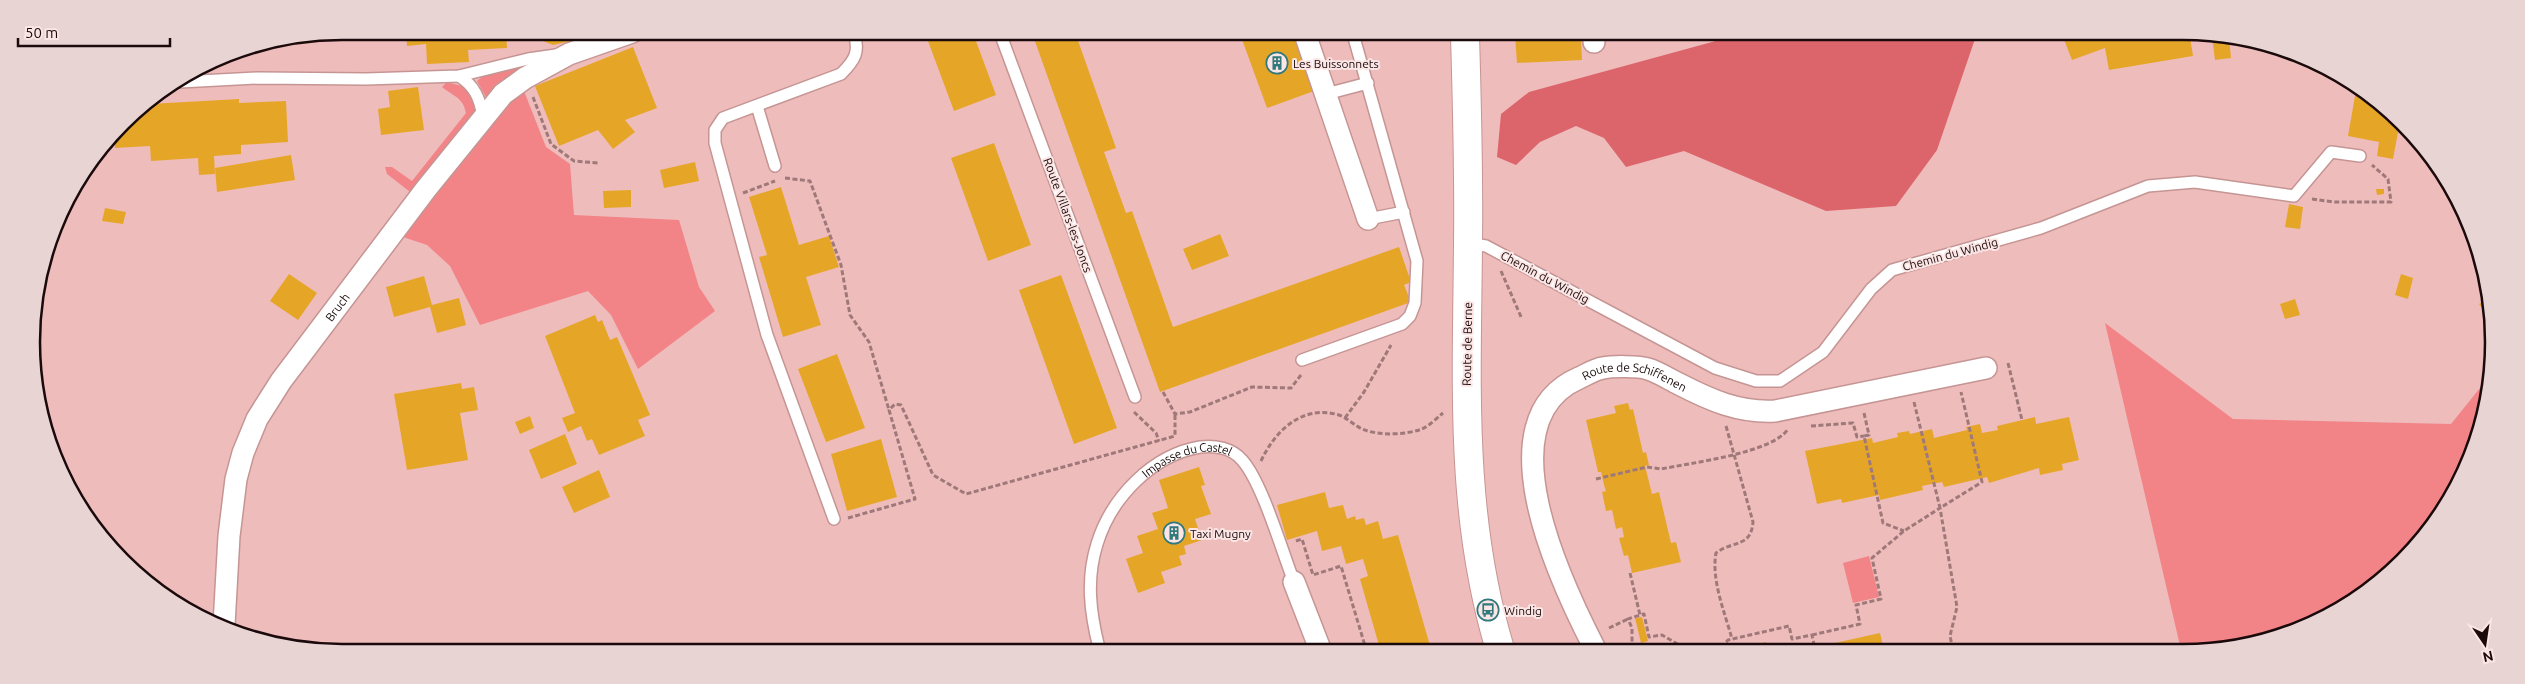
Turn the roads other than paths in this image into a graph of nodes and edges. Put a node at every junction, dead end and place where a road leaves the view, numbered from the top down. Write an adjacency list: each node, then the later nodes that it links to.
1 (609, 40): 7 (street, Bruch)
2 (857, 40): 12 (lane)
3 (1003, 40): 21 (lane, Route Villars-les-Joncs)
4 (1307, 40): 11 (street)
5 (1354, 40): 10 (lane)
6 (1465, 40): 18 (main road, Route de Berne)
7 (569, 54): 8 (lane); 13 (street, Bruch)
8 (459, 76): 9 (lane); 13 (lane)
9 (189, 82)
10 (1368, 83): 11 (lane); 16 (lane)
11 (1326, 94): 17 (street)
12 (758, 106): 15 (lane); 22 (lane)
13 (483, 117): 24 (street, Bruch)
14 (2360, 156): 18 (lane, Chemin du Windig)
15 (775, 166)
16 (1404, 212): 17 (lane); 19 (lane)
17 (1368, 219)
18 (1480, 246): 27 (main road, Route de Berne)
19 (1302, 360)
20 (1986, 368): 28 (street, Route de Schiffenen)
21 (1133, 403)
22 (834, 518)
23 (1294, 582): 25 (lane, Impasse du Castel); 26 (street, Impasse du Castel)
24 (224, 620)
25 (1097, 644)
26 (1318, 644)
27 (1499, 644)
28 (1592, 644)

